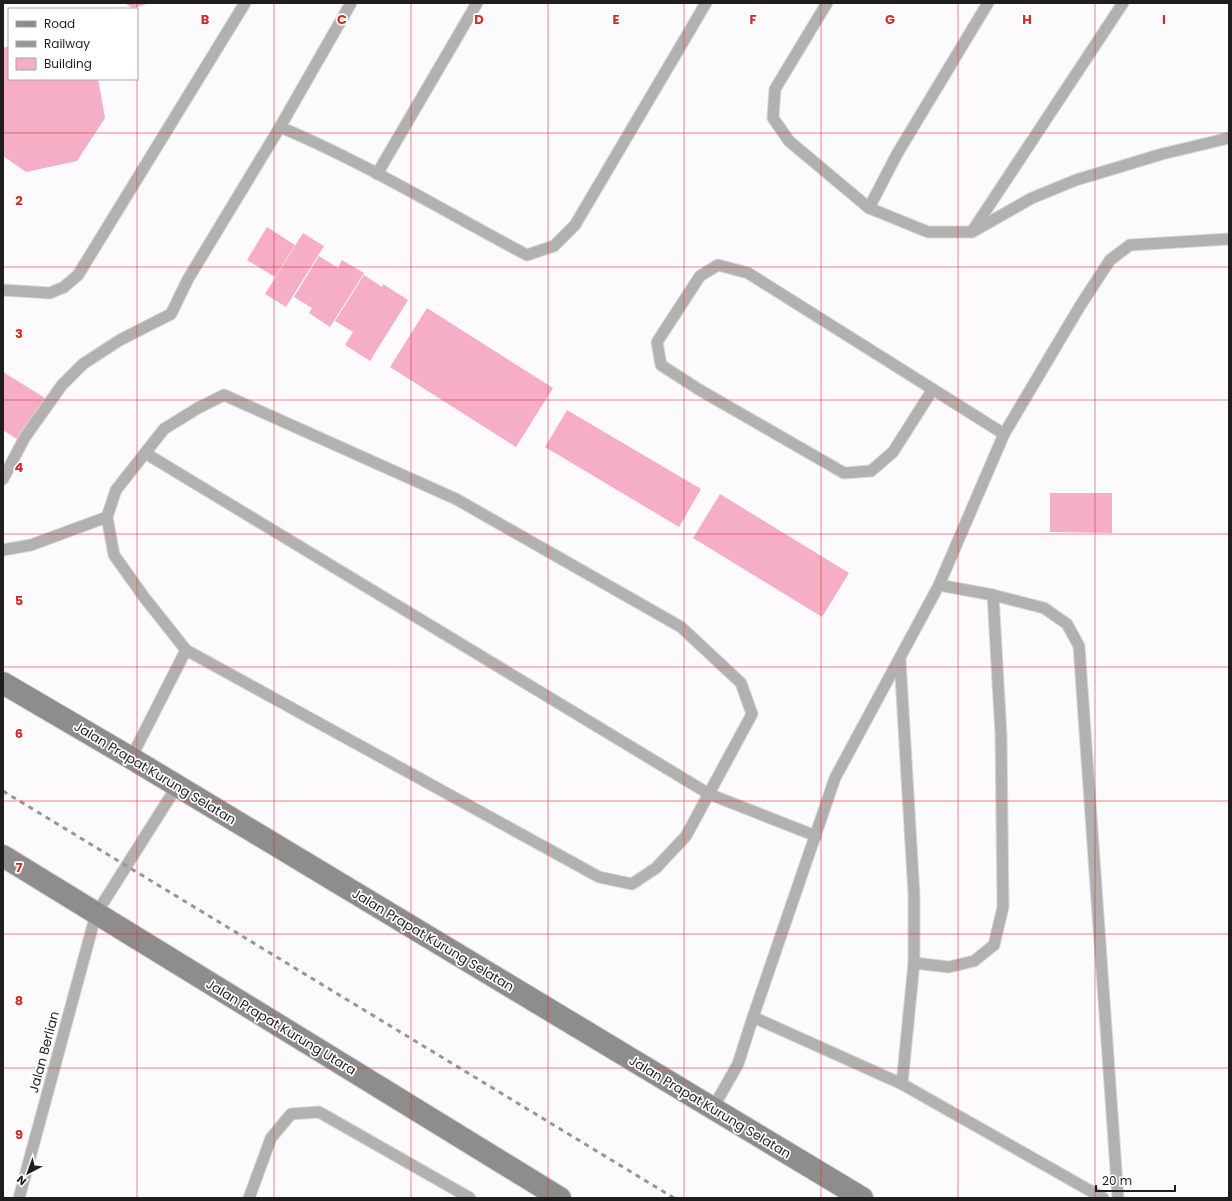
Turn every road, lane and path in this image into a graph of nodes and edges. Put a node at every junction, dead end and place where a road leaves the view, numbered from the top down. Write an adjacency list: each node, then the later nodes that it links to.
1 (246, 3): 14 (lane)
2 (351, 3): 8 (lane)
3 (476, 3): 10 (lane)
4 (706, 3): 10 (lane)
5 (827, 3): 11 (lane)
6 (988, 3): 11 (lane)
7 (1123, 3): 12 (lane)
8 (280, 127): 10 (lane); 18 (lane)
9 (1229, 138): 12 (lane)
10 (377, 174)
11 (869, 208): 12 (lane)
12 (972, 232)
13 (1229, 239): 16 (lane)
14 (3, 290)
15 (933, 389): 15 (lane); 16 (lane)
16 (1004, 434): 21 (lane)
17 (145, 453): 19 (lane); 28 (lane); 28 (lane)
18 (3, 479)
19 (107, 517): 20 (lane); 23 (lane)
20 (3, 550)
21 (939, 585): 22 (lane); 24 (lane)
22 (993, 595): 32 (lane); 42 (lane)
23 (186, 650): 26 (lane); 28 (lane)
24 (900, 660): 29 (lane); 32 (lane)
25 (3, 683): 26 (street, Jalan Prapat Kurung Selatan)
26 (132, 758): 27 (street, Jalan Prapat Kurung Selatan)
27 (177, 786): 31 (lane, Jalan Berlian); 35 (street, Jalan Prapat Kurung Selatan)
28 (709, 794): 29 (lane)
29 (816, 836): 33 (lane)
30 (3, 856): 31 (street, Jalan Prapat Kurung Utara)
31 (96, 914): 36 (lane, Jalan Berlian); 39 (street, Jalan Prapat Kurung Utara)
32 (914, 962): 34 (lane)
33 (753, 1017): 34 (lane); 35 (lane)
34 (902, 1084): 41 (lane)
35 (713, 1108): 40 (street, Jalan Prapat Kurung Selatan)
36 (19, 1198)
37 (249, 1198): 38 (lane)
38 (470, 1198)
39 (560, 1198)
40 (862, 1198)
41 (1103, 1198)
42 (1118, 1198)

